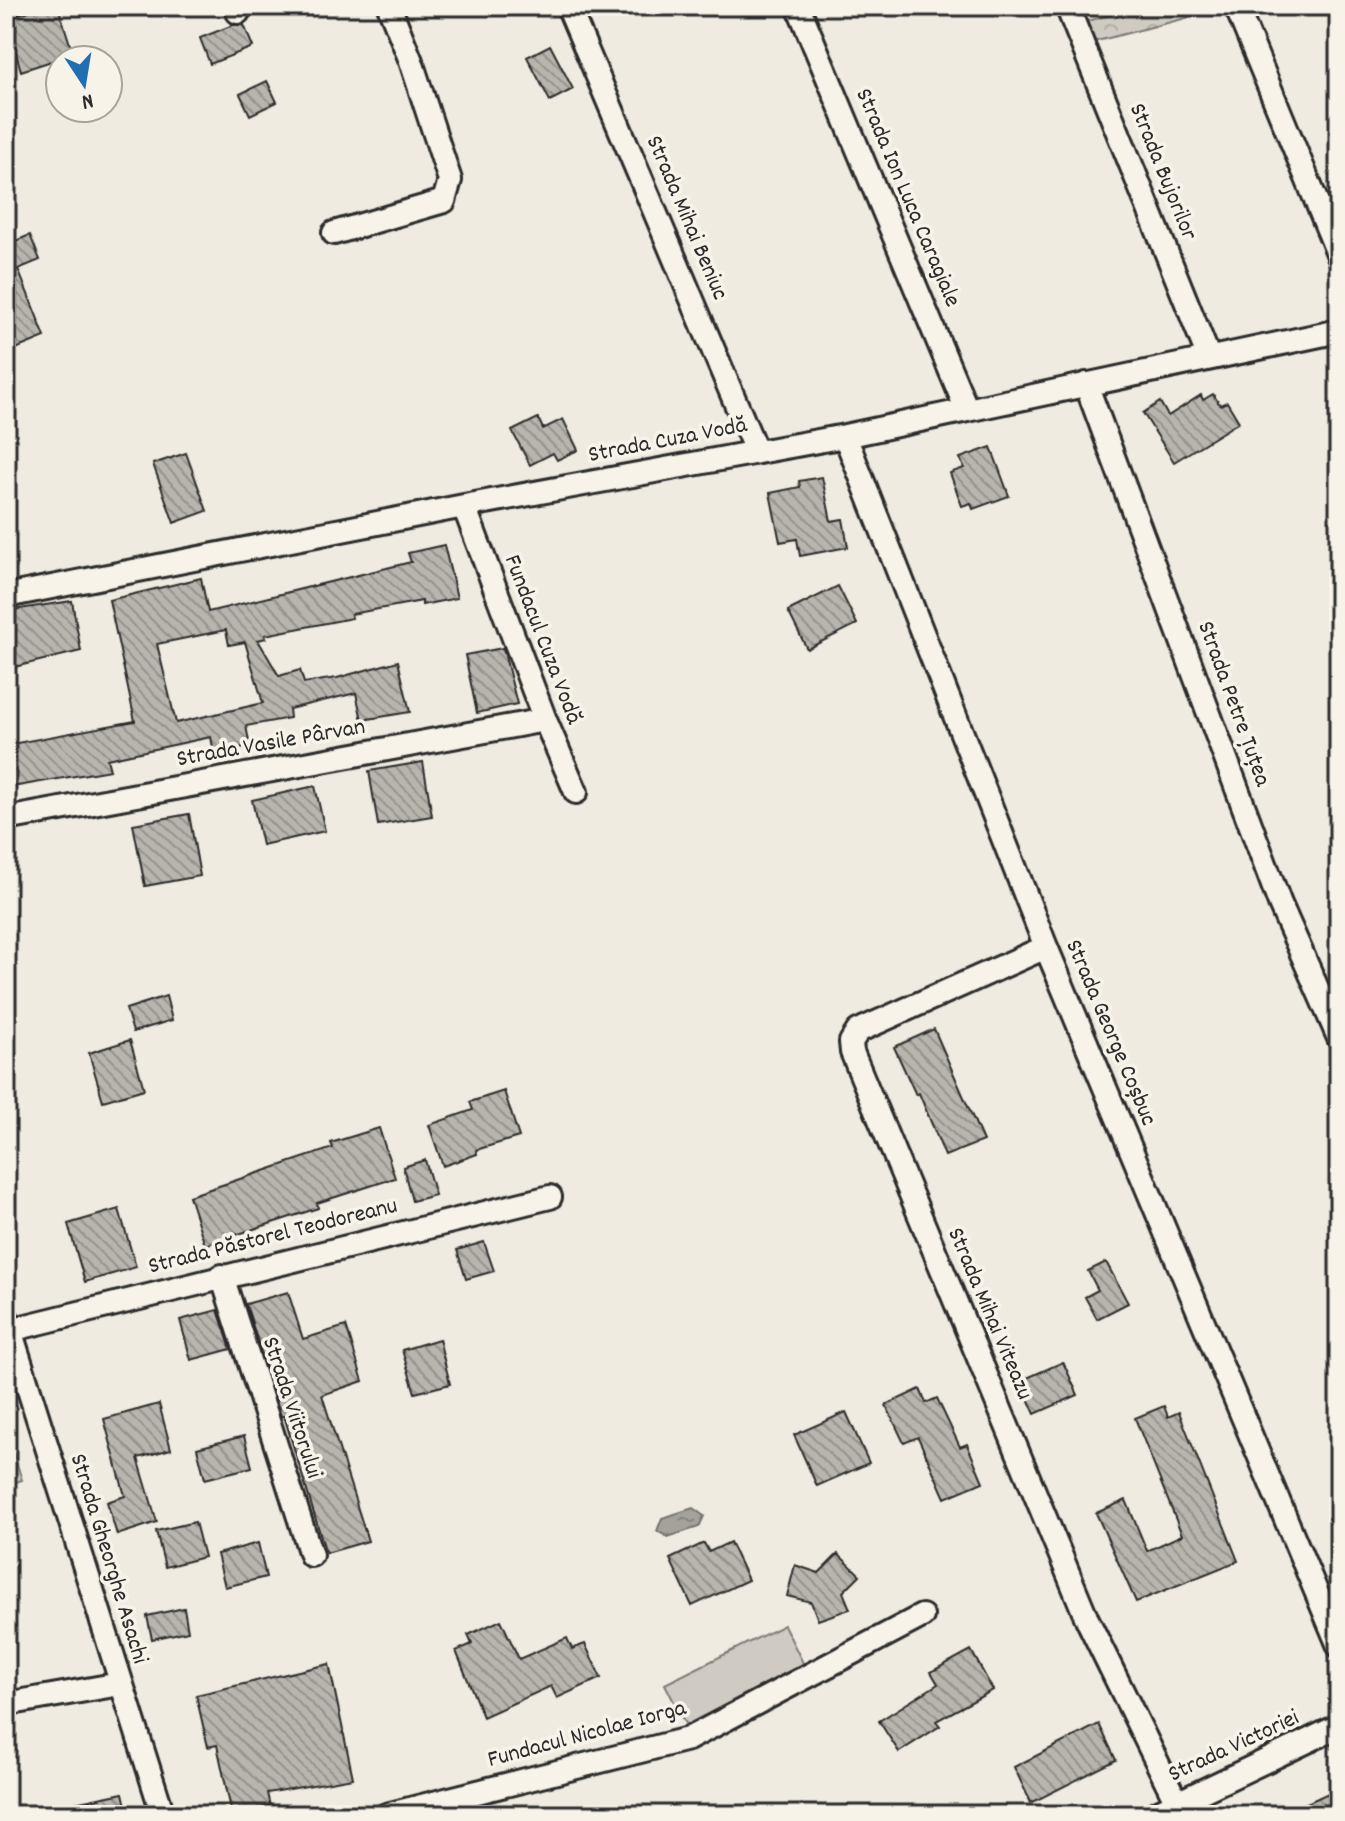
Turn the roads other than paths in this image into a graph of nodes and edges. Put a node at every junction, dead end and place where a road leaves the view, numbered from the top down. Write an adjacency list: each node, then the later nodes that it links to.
1 (389, 6): 6 (street)
2 (568, 6): 13 (street, Strada Mihai Beniuc)
3 (798, 6): 11 (street, Strada Ion Luca Caragiale)
4 (1067, 6): 9 (street, Strada Bujorilor)
5 (1236, 6): 7 (street)
6 (334, 233)
7 (1339, 256)
8 (1339, 331): 9 (street, Strada Cuza Vodă)
9 (1209, 358): 10 (street, Strada Cuza Vodă)
10 (1086, 384): 11 (street, Strada Cuza Vodă); 20 (street, Strada Petre Țuțea)
11 (967, 410): 12 (street, Strada Cuza Vodă)
12 (845, 436): 13 (street, Strada Cuza Vodă); 19 (street, Strada George Coșbuc)
13 (756, 451): 14 (street, Strada Cuza Vodă)
14 (464, 506): 15 (street, Strada Cuza Vodă); 16 (street, Fundacul Cuza Vodă)
15 (6, 596)
16 (545, 720): 17 (street, Fundacul Cuza Vodă); 18 (street, Strada Vasile Pârvan)
17 (576, 792)
18 (6, 819)
19 (1046, 947): 27 (street, Strada George Coșbuc); 31 (street, Strada Mihai Viteazu)
20 (1339, 1038)
21 (550, 1197): 22 (street, Strada Păstorel Teodoreanu)
22 (222, 1276): 23 (street, Strada Păstorel Teodoreanu); 25 (street, Strada Viitorului)
23 (8, 1324): 24 (street, Strada Gheorghe Asachi)
24 (14, 1367): 28 (street, Strada Gheorghe Asachi)
25 (311, 1555)
26 (922, 1616): 33 (street, Fundacul Nicolae Iorga)
27 (1339, 1646)
28 (120, 1684): 29 (street); 32 (street, Strada Gheorghe Asachi)
29 (6, 1704)
30 (1339, 1726): 31 (street, Strada Victoriei)
31 (1177, 1803): 34 (street, Strada Victoriei)
32 (163, 1815)
33 (386, 1815)
34 (1152, 1815)

